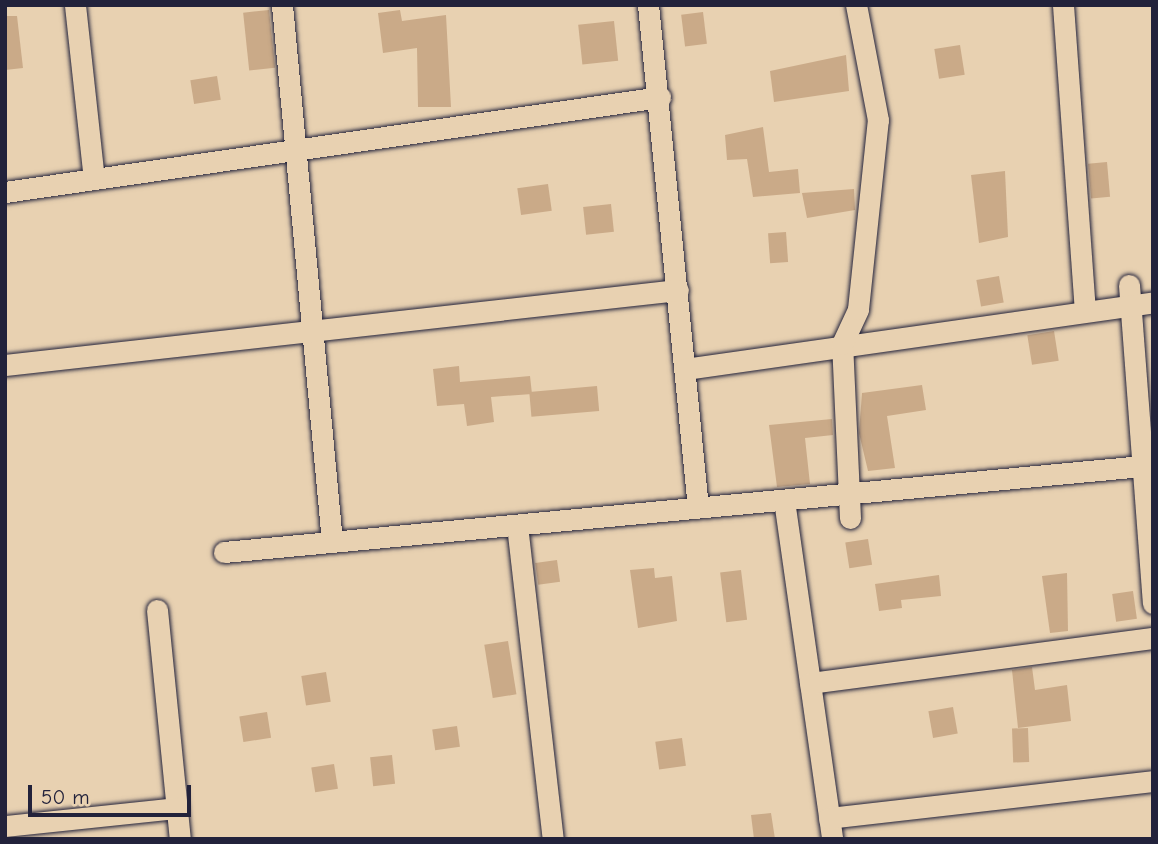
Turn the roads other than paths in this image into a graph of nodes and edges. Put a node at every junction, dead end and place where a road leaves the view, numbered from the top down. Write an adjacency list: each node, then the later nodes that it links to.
1 (75, 5): 8 (street)
2 (282, 5): 7 (street)
3 (648, 5): 6 (street)
4 (856, 5): 15 (street)
5 (1063, 5): 13 (street)
6 (660, 97): 7 (street); 10 (street)
7 (298, 150): 8 (street); 14 (street)
8 (94, 179): 9 (street)
9 (5, 192)
10 (678, 290): 14 (street); 17 (street)
11 (1130, 294): 12 (street); 13 (street); 18 (street)
12 (1153, 302)
13 (1085, 310): 15 (street)
14 (313, 326): 16 (street); 24 (street)
15 (842, 344): 17 (street); 19 (street)
16 (5, 365)
17 (685, 369): 21 (street)
18 (1148, 466): 19 (street); 26 (street)
19 (848, 494): 20 (street); 22 (street)
20 (784, 500): 21 (street); 29 (street)
21 (698, 508): 23 (street)
22 (850, 518)
23 (517, 525): 24 (street); 35 (street)
24 (332, 542): 25 (street)
25 (224, 552)
26 (1153, 603)
27 (158, 610): 31 (street)
28 (1153, 638): 29 (street)
29 (810, 683): 33 (street)
30 (1153, 781): 33 (street)
31 (177, 808): 32 (street); 34 (street)
32 (5, 826)
33 (831, 828)
34 (180, 839)
35 (553, 839)

